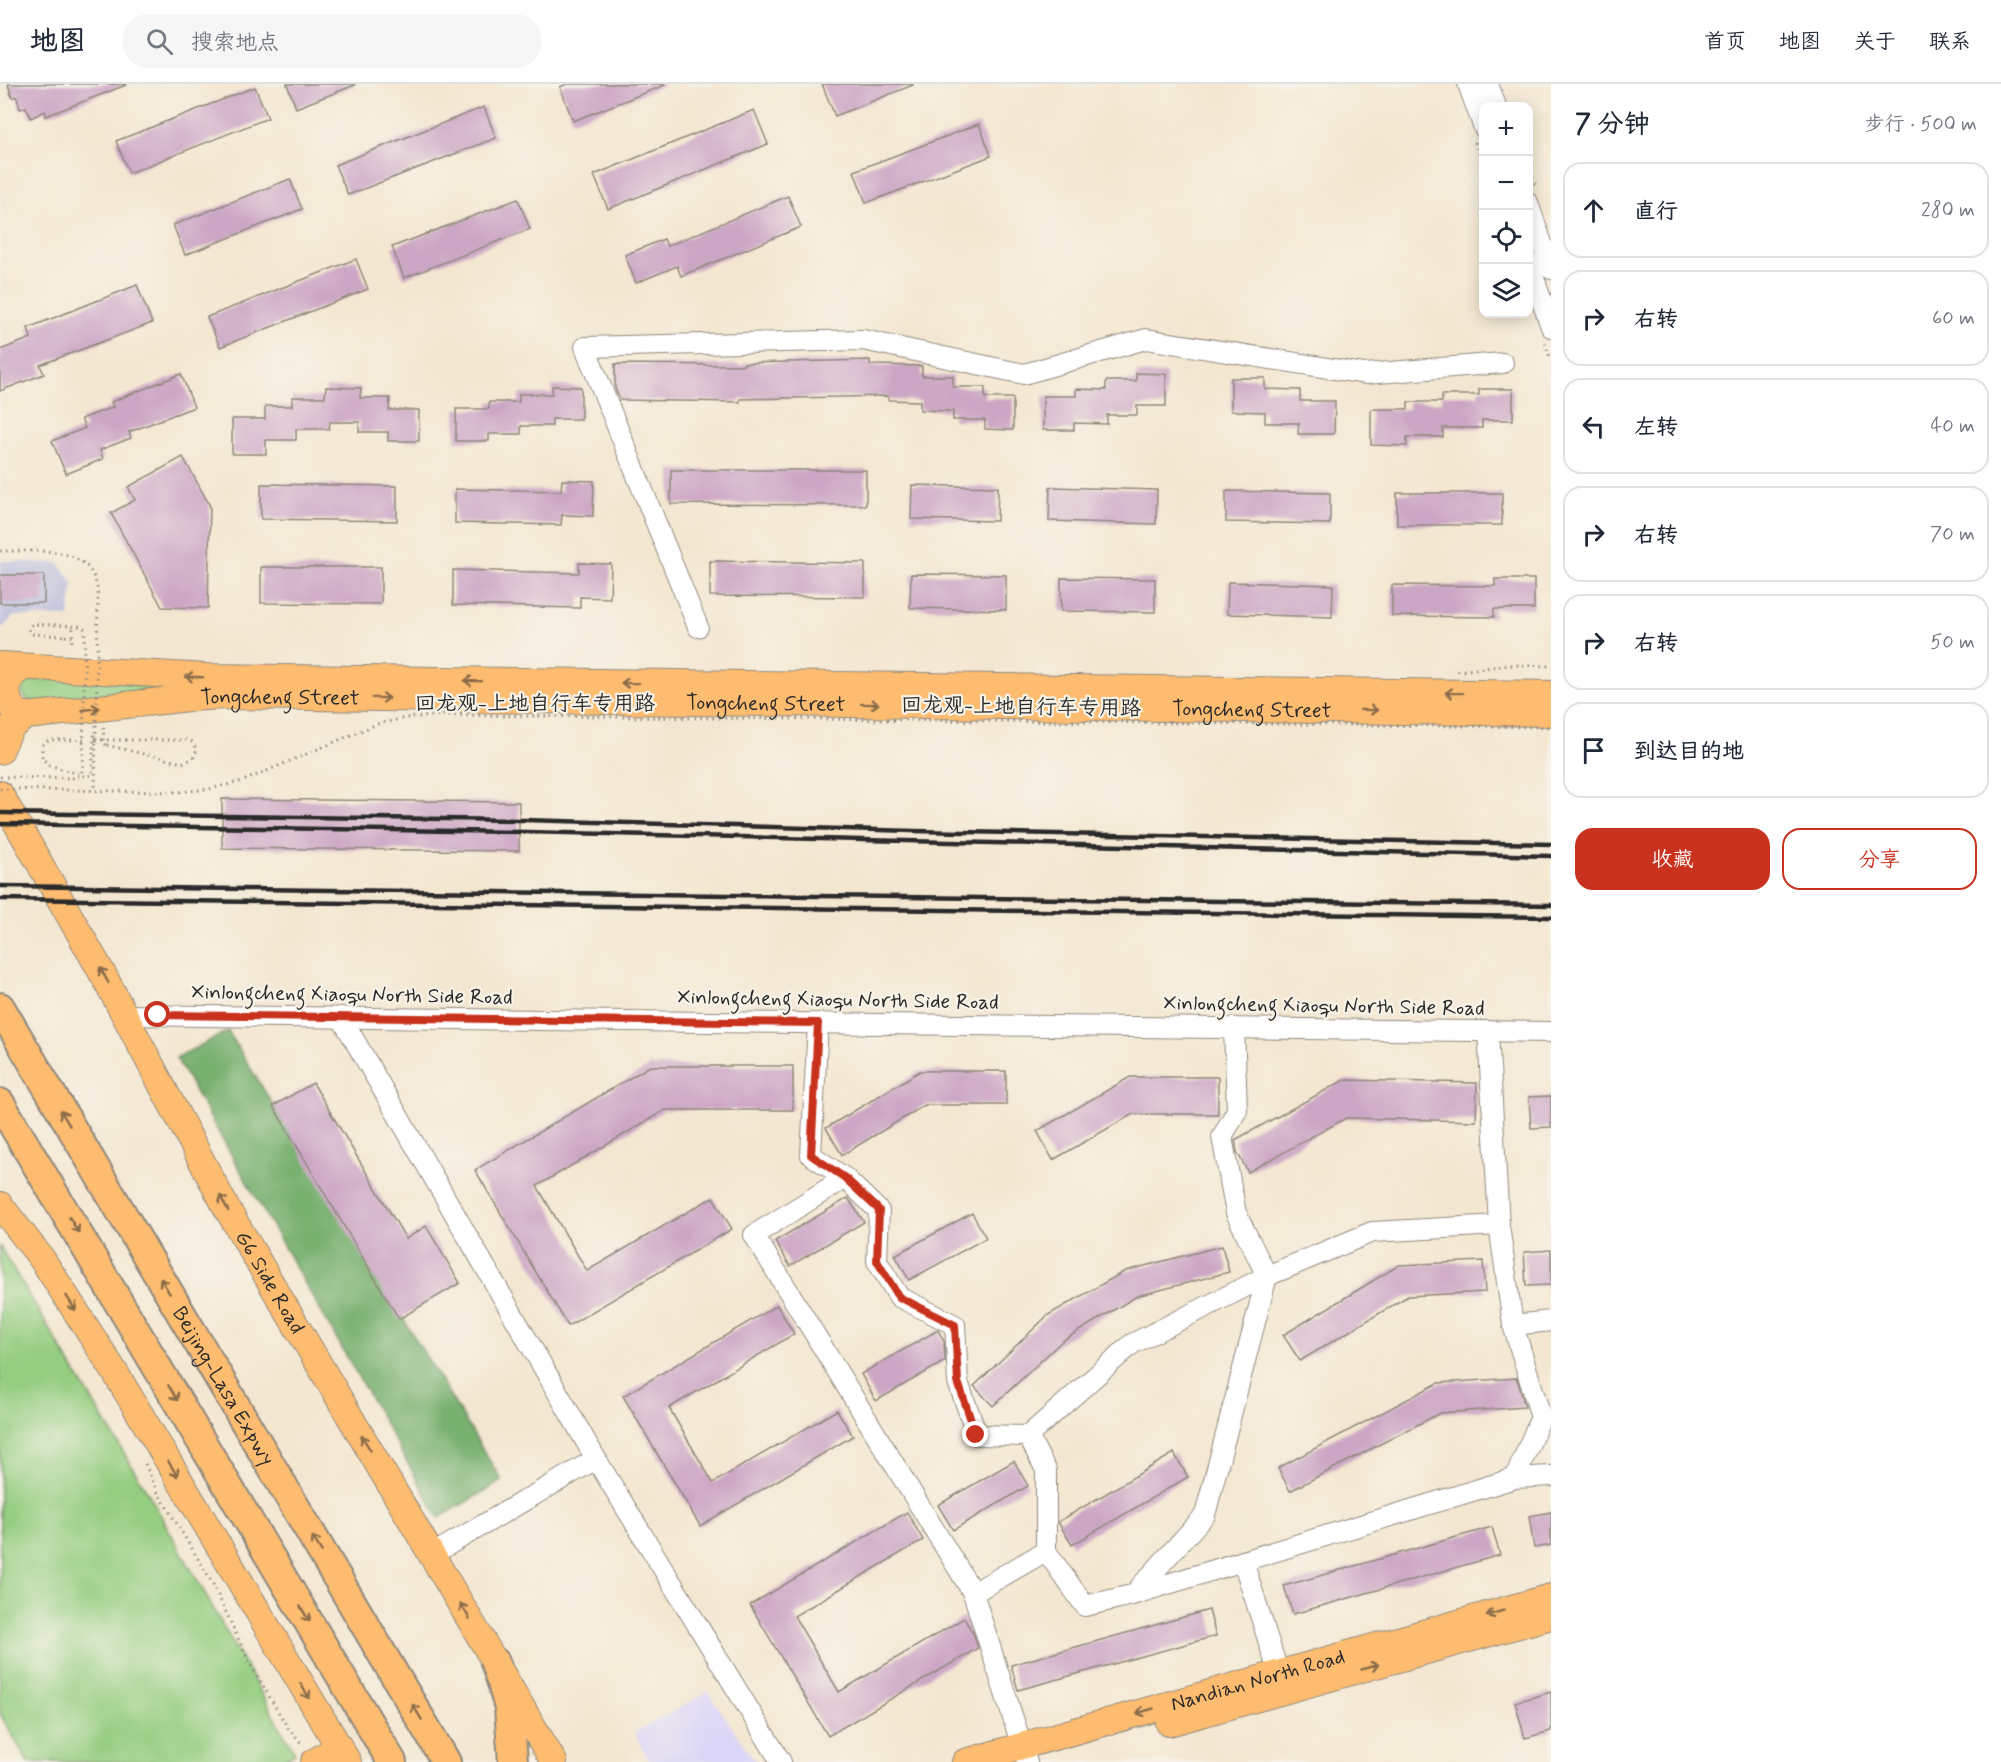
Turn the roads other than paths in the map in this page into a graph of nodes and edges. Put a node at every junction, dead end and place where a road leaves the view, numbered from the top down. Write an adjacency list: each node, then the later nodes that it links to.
1 (1468, 84): 4 (street)
2 (1488, 84): 3 (street)
3 (1495, 102)
4 (1479, 114)
5 (1530, 210): 7 (street)
6 (1529, 264): 8 (street)
7 (1551, 269)
8 (1551, 327)
9 (1503, 363): 10 (street)
10 (698, 627)
11 (0, 665): 12 (main road, Tongcheng Street)
12 (34, 666): 13 (main road, Tongcheng Street, one-way to 12); 15 (main road)
13 (1551, 693)
14 (1551, 713): 15 (main road, Tongcheng Street, one-way to 14)
15 (33, 715): 16 (main road, Tongcheng Street)
16 (0, 751)
17 (1, 790): 19 (main road, G6 Side Road, one-way to 17)
18 (0, 1008): 51 (highway, Beijing-Lasa Expwy, one-way to 18)
19 (125, 1015): 20 (street, Xinlongcheng Xiaoqu North Side Road); 40 (main road, G6 Side Road, one-way to 19)
20 (341, 1017): 21 (street, Xinlongcheng Xiaoqu North Side Road); 36 (street)
21 (818, 1023): 22 (street, Xinlongcheng Xiaoqu North Side Road); 27 (street)
22 (1234, 1028): 23 (street, Xinlongcheng Xiaoqu North Side Road); 31 (street)
23 (1488, 1031): 24 (street, Xinlongcheng Xiaoqu North Side Road); 30 (street)
24 (1551, 1032)
25 (0, 1103): 28 (highway)
26 (0, 1143): 28 (highway)
27 (845, 1178): 35 (street); 42 (street)
28 (56, 1195): 50 (highway, one-way to 50)
29 (0, 1204): 49 (main road, one-way to 49)
30 (1499, 1225): 31 (street); 33 (street)
31 (1267, 1276): 35 (street); 43 (street)
32 (1551, 1321): 33 (street)
33 (1513, 1325): 34 (street)
34 (1546, 1417): 38 (street)
35 (1028, 1436): 39 (street)
36 (596, 1460): 40 (street); 54 (street)
37 (1551, 1476): 38 (street)
38 (1515, 1478): 41 (street)
39 (1046, 1551): 42 (street); 43 (street)
40 (431, 1555): 46 (main road, G6 Side Road, one-way to 40)
41 (1243, 1561): 43 (street); 47 (street)
42 (973, 1593): 48 (street)
43 (1132, 1595)
44 (1551, 1597): 47 (main road, Nandian North Road, one-way to 47)
45 (1551, 1616): 47 (main road, Nandian North Road, one-way to 45)
46 (495, 1662): 52 (highway); 53 (main road, G6 Side Road)
47 (1282, 1682): 48 (main road, Nandian North Road)
48 (1026, 1757): 55 (main road, Nandian North Road)
49 (330, 1758)
50 (392, 1762)
51 (446, 1762)
52 (513, 1762)
53 (554, 1762)
54 (781, 1762)
55 (965, 1762)

